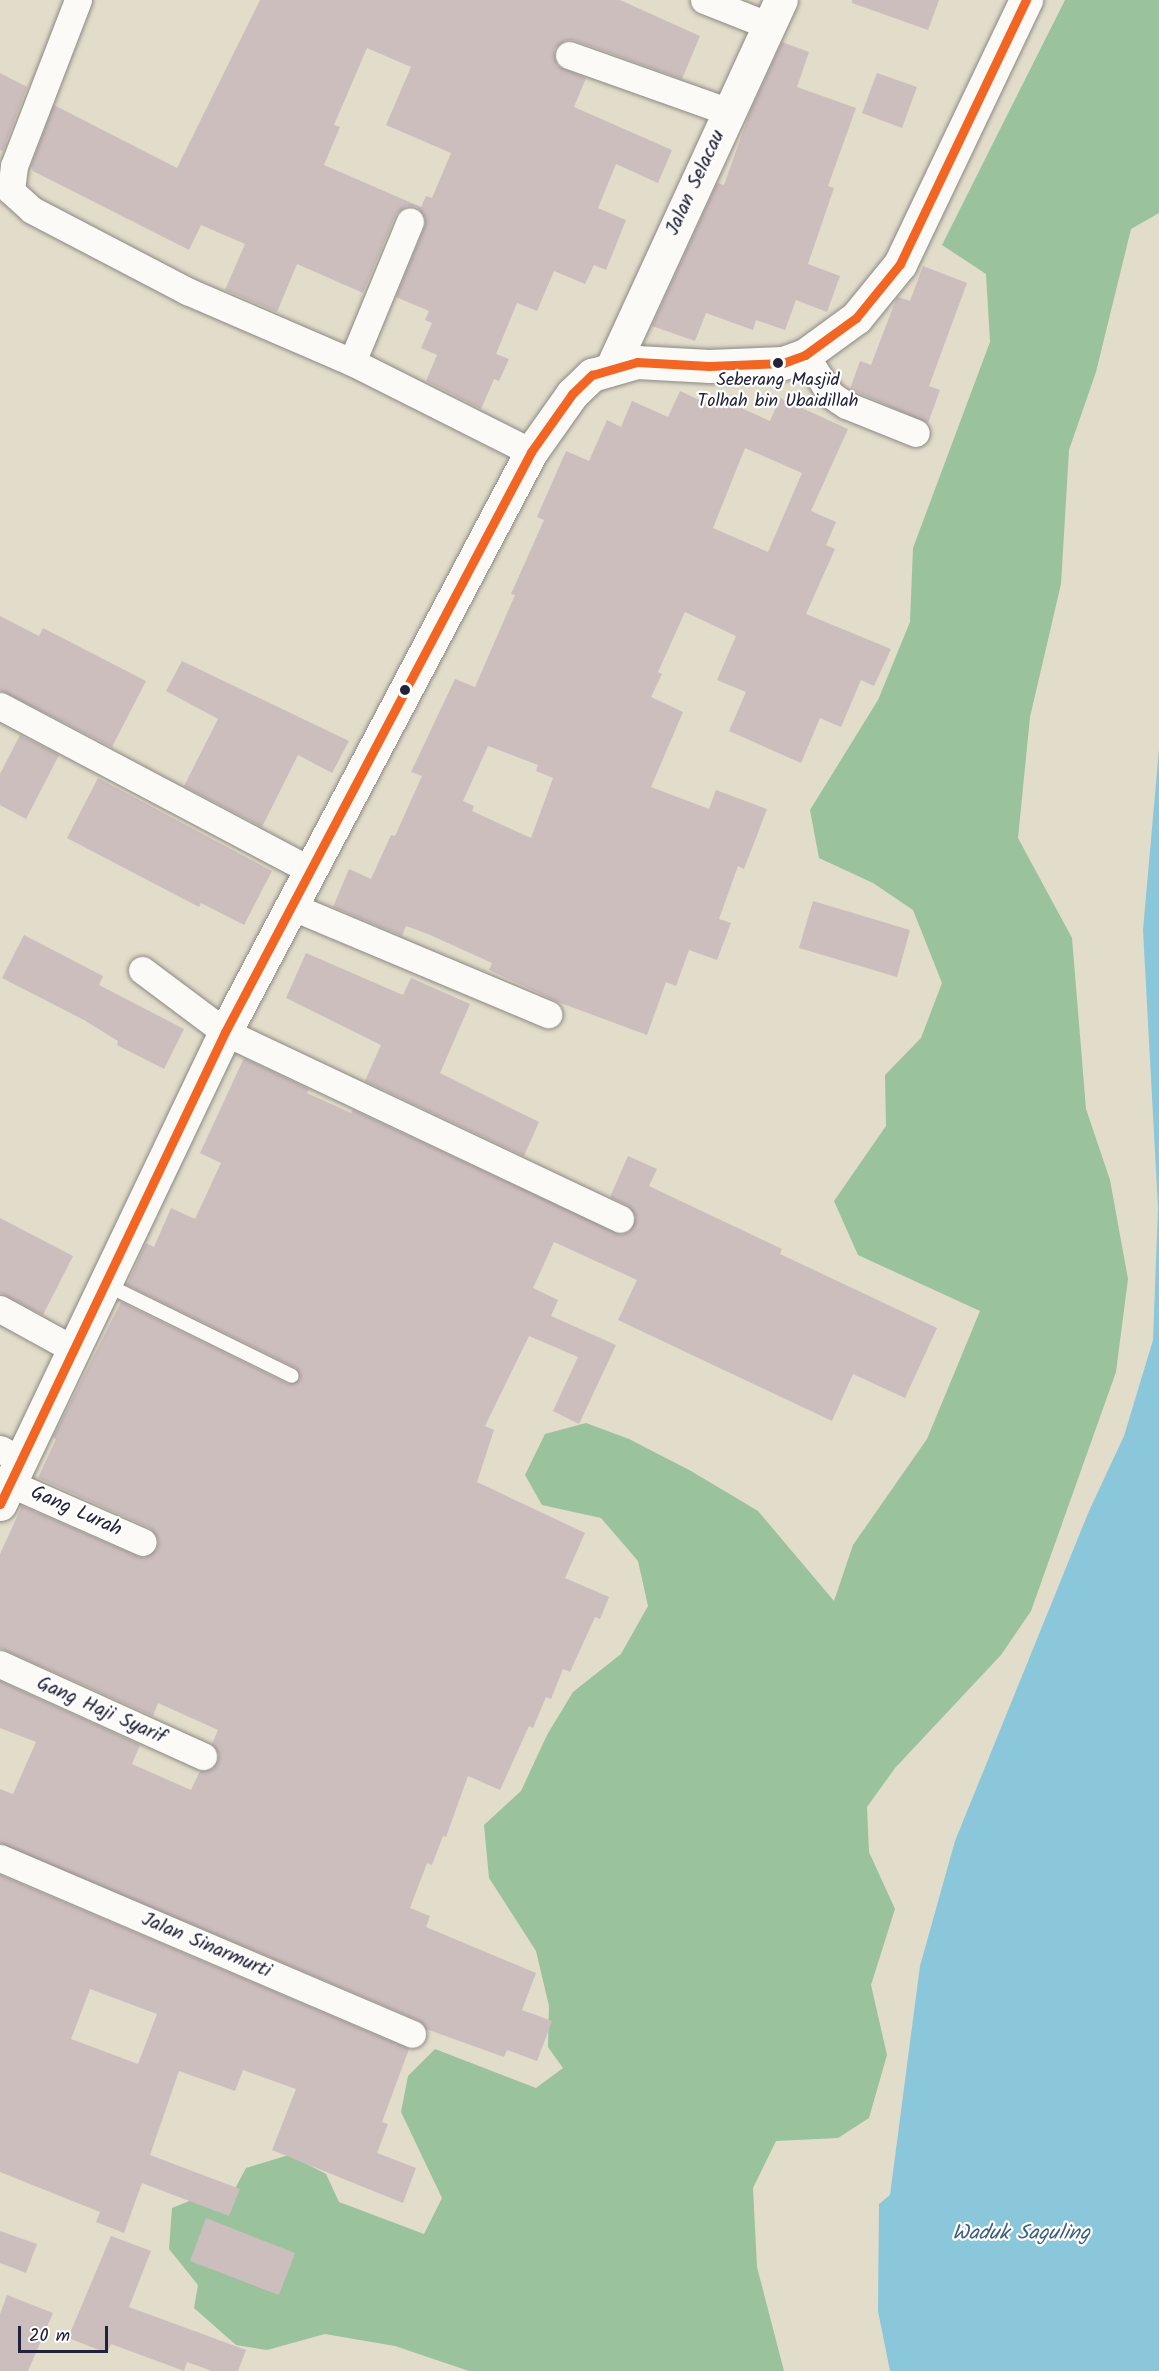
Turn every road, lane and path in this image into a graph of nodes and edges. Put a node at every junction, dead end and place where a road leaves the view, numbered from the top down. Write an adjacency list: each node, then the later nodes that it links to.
1 (78, 0): 9 (street)
2 (704, 0): 4 (street)
3 (1026, 0): 8 (main road)
4 (776, 13): 6 (main road, Jalan Selacau)
5 (569, 55): 6 (street)
6 (729, 112): 10 (main road, Jalan Selacau)
7 (410, 221): 9 (street)
8 (805, 355): 10 (main road); 11 (street)
9 (352, 362): 12 (street)
10 (612, 367): 12 (main road)
11 (916, 433)
12 (531, 452): 14 (main road)
13 (0, 706): 14 (street)
14 (311, 871): 15 (main road)
15 (293, 907): 17 (street); 18 (main road)
16 (141, 970): 18 (street)
17 (548, 1014)
18 (225, 1032): 19 (street); 20 (main road)
19 (620, 1219)
20 (103, 1283): 22 (main road); 23 (lane)
21 (0, 1309): 22 (street)
22 (71, 1348): 24 (main road)
23 (292, 1376)
24 (7, 1474): 25 (street, Gang Lurah)
25 (143, 1542)
26 (0, 1665): 27 (street, Gang Haji Syarif)
27 (203, 1756)
28 (0, 1858): 29 (street, Jalan Sinarmurti)
29 (412, 2034)

